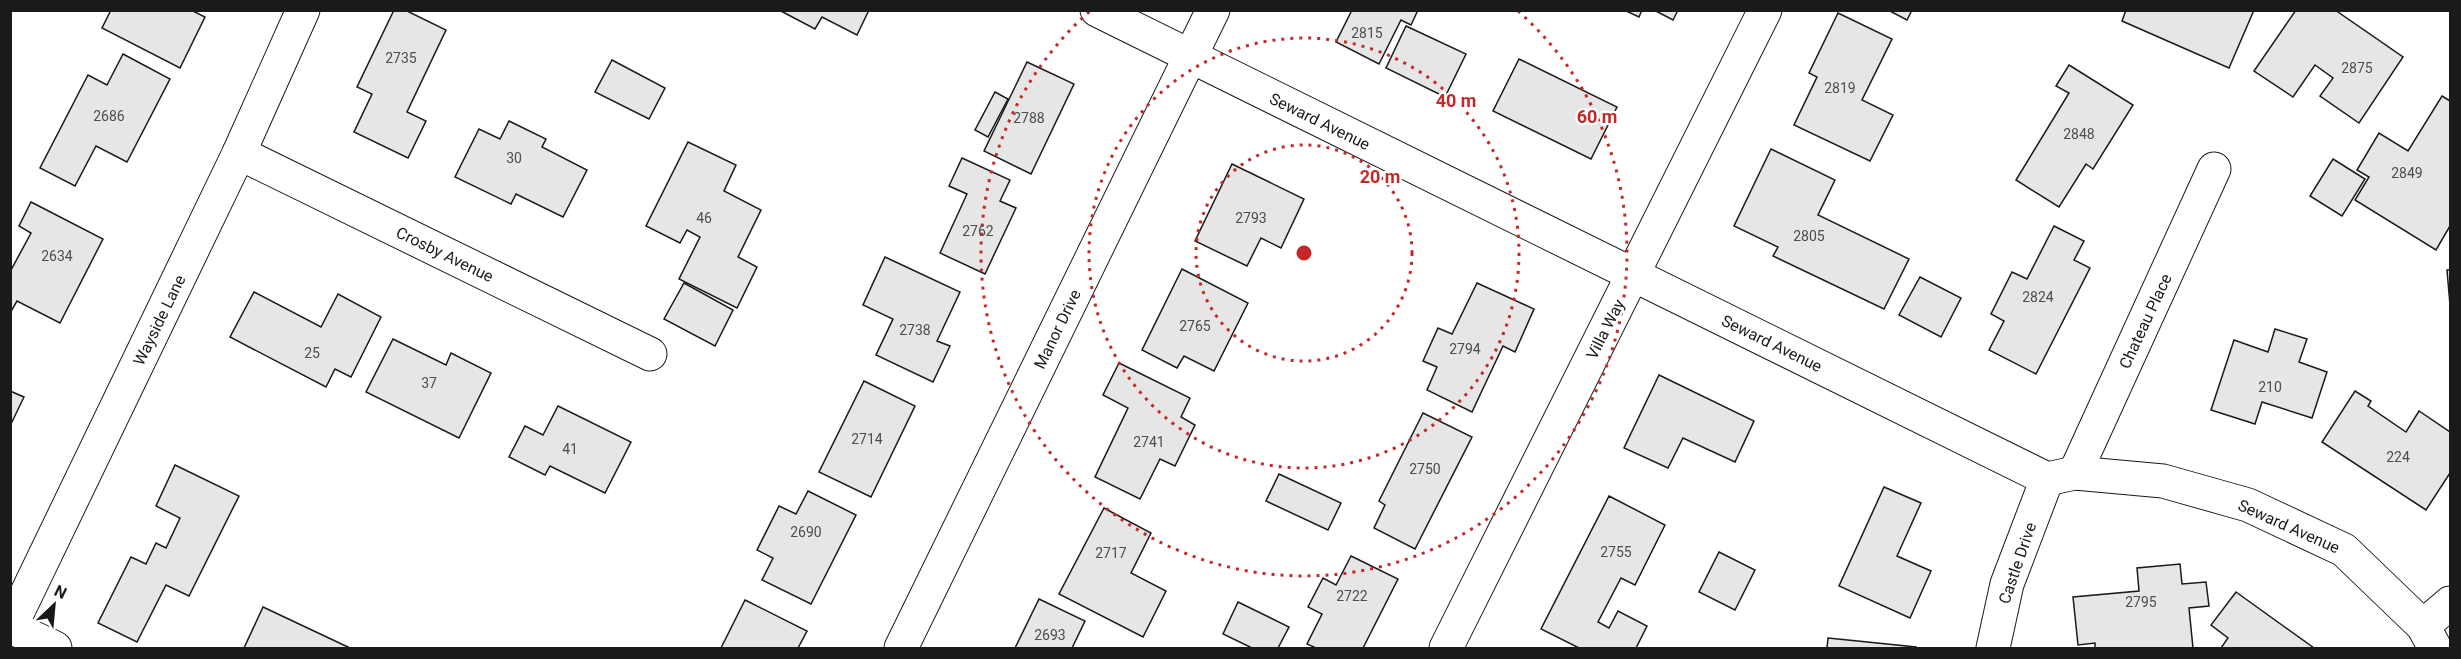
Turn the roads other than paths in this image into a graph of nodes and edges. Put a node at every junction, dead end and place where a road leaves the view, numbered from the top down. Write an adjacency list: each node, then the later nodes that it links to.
1 (303, 10): 6 (street, Wayside Lane)
2 (1097, 10): 5 (street, Seward Avenue)
3 (1213, 10): 5 (street, Manor Drive)
4 (1765, 10): 8 (street, Villa Way)
5 (1190, 57): 8 (street, Seward Avenue); 15 (street, Manor Drive)
6 (239, 153): 9 (street, Crosby Avenue); 12 (street, Wayside Lane)
7 (2214, 169): 10 (street, Chateau Place)
8 (1633, 274): 10 (street, Seward Avenue); 16 (street, Villa Way)
9 (650, 354)
10 (2061, 476): 13 (street, Seward Avenue); 17 (street, Castle Drive)
11 (2451, 603): 13 (street)
12 (11, 628): 14 (street)
13 (2429, 637)
14 (55, 648)
15 (901, 648)
16 (1446, 648)
17 (1994, 648)

